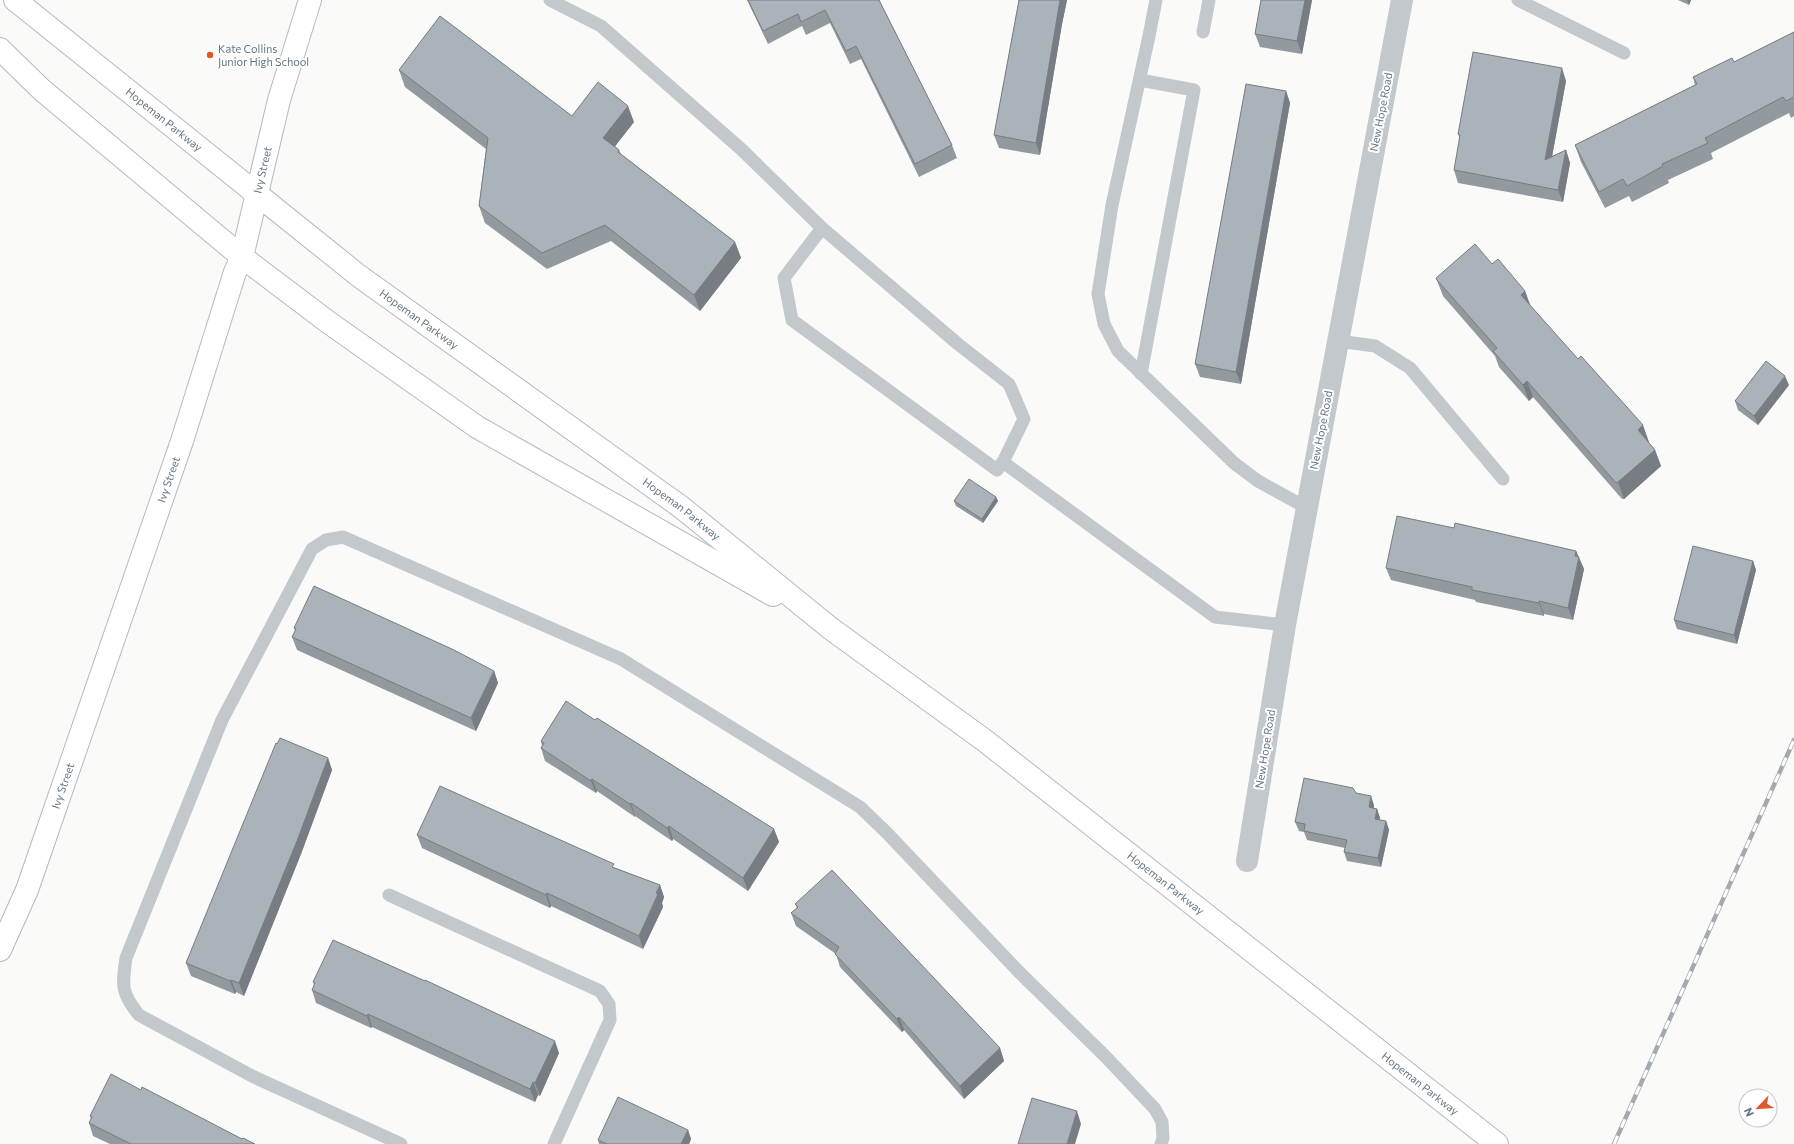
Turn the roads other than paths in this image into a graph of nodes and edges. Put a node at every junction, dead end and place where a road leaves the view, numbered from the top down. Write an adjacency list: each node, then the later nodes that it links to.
1 (15, 0): 12 (main road, Hopeman Parkway)
2 (310, 0): 12 (main road, Ivy Street)
3 (550, 0): 13 (lane)
4 (1156, 0): 11 (lane)
5 (1209, 0): 8 (lane)
6 (1402, 0): 15 (street, New Hope Road)
7 (1518, 0): 10 (lane)
8 (1203, 32)
9 (0, 49): 14 (main road, Hopeman Parkway)
10 (1624, 53)
11 (1140, 80): 16 (lane); 16 (lane)
12 (256, 194): 14 (main road, Ivy Street); 21 (main road, Hopeman Parkway)
13 (822, 228): 17 (lane); 17 (lane)
14 (242, 256): 21 (main road, Hopeman Parkway); 24 (main road, Ivy Street)
15 (1338, 341): 18 (lane); 19 (street, New Hope Road)
16 (1142, 374): 19 (lane)
17 (1003, 462): 20 (lane)
18 (1503, 479)
19 (1307, 508): 20 (street, New Hope Road)
20 (1285, 625): 22 (street, New Hope Road)
21 (830, 628): 25 (main road, Hopeman Parkway)
22 (1247, 861)
23 (389, 895): 27 (lane)
24 (0, 950)
25 (1495, 1142)
26 (402, 1144): 28 (lane)
27 (554, 1144)
28 (1161, 1144)

